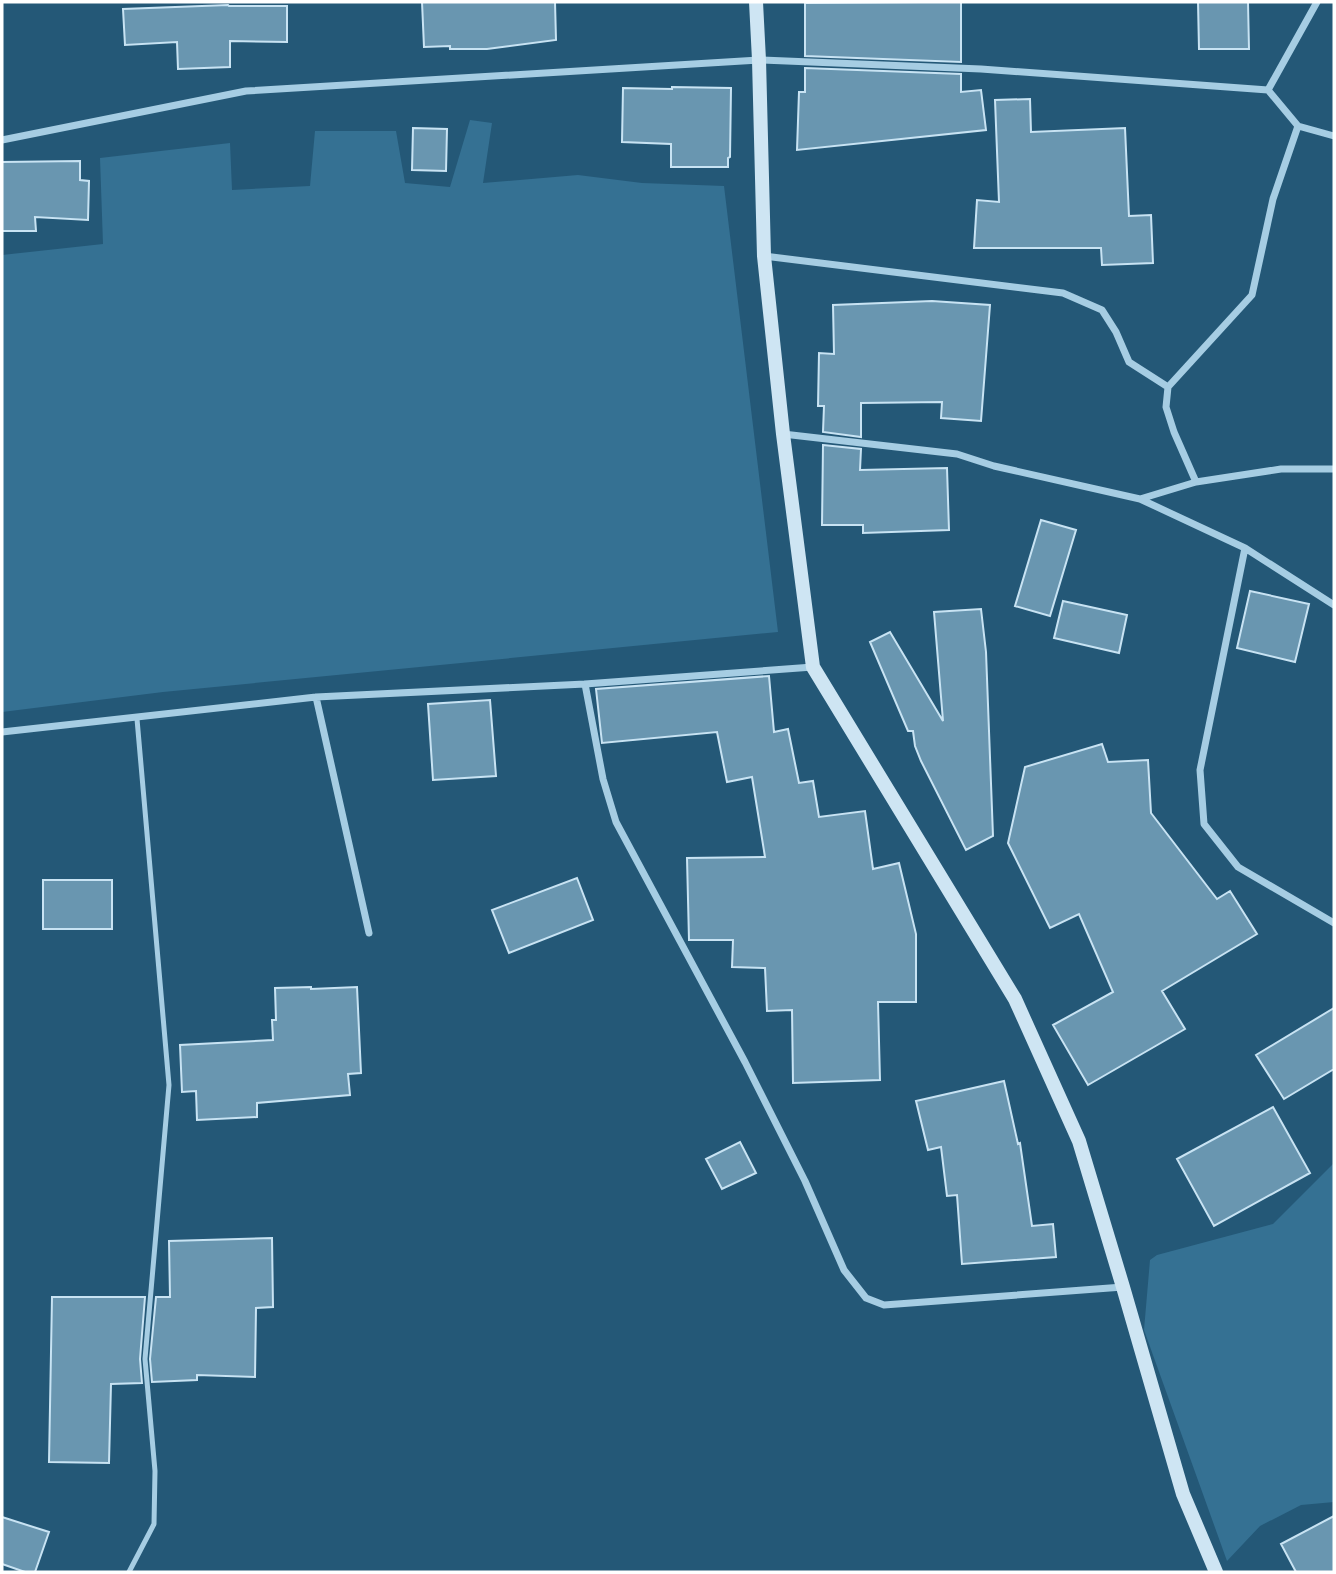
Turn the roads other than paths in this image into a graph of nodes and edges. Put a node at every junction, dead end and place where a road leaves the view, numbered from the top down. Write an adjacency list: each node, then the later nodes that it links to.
1 (755, 2): 3 (street)
2 (1317, 2): 4 (street)
3 (759, 60): 4 (street); 7 (street); 8 (street)
4 (1268, 90): 5 (street)
5 (1298, 126): 6 (street); 9 (street)
6 (1334, 136)
7 (2, 140)
8 (764, 256): 9 (street); 10 (street)
9 (1168, 387): 12 (street)
10 (783, 434): 13 (street); 16 (street)
11 (1334, 469): 12 (street)
12 (1196, 482): 13 (street)
13 (1140, 499): 14 (street)
14 (1245, 548): 15 (street); 21 (street)
15 (1334, 605)
16 (813, 667): 17 (street); 23 (street)
17 (585, 684): 18 (street); 23 (street)
18 (316, 697): 19 (street); 22 (street)
19 (137, 719): 20 (street); 24 (lane)
20 (2, 732)
21 (1334, 923)
22 (369, 933)
23 (1123, 1287): 25 (street)
24 (129, 1572)
25 (1216, 1572)

